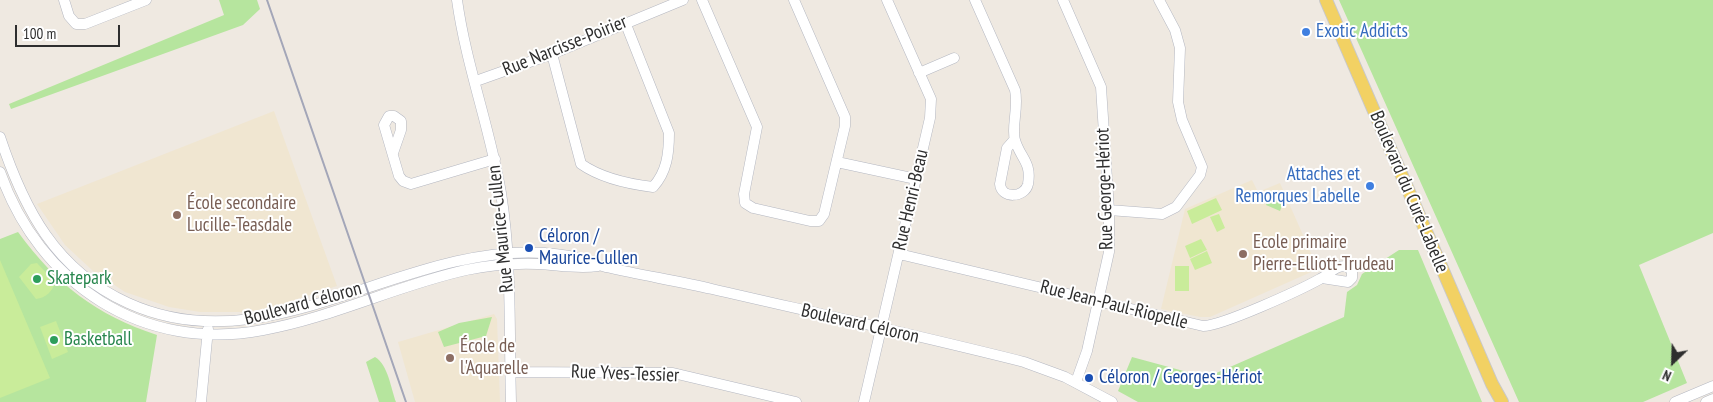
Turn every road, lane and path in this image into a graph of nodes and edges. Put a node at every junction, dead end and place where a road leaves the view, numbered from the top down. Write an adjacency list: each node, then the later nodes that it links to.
1 (64, 0): 2 (street)
2 (146, 0)
3 (458, 0): 16 (street, Rue Maurice-Cullen)
4 (683, 0): 12 (street, Rue Narcisse-Poirier)
5 (702, 0): 21 (street)
6 (794, 0): 21 (street)
7 (887, 0): 15 (street, Rue Henri-Beau)
8 (975, 0): 18 (street)
9 (1063, 0): 24 (street, Rue George-Hériot)
10 (1159, 0): 24 (street)
11 (1326, 0): 36 (main road, Boulevard du Curé-Labelle)
12 (625, 22): 13 (street, Rue Narcisse-Poirier); 13 (street)
13 (552, 54): 16 (street, Rue Narcisse-Poirier)
14 (954, 58): 15 (street)
15 (919, 73): 23 (street, Rue Henri-Beau)
16 (476, 81): 20 (street, Rue Maurice-Cullen)
17 (0, 136): 31 (street, Boulevard Céloron)
18 (1014, 140): 18 (street)
19 (393, 153): 20 (street)
20 (495, 159): 25 (street, Rue Maurice-Cullen)
21 (837, 162): 23 (street)
22 (0, 172): 33 (street, Boulevard Céloron)
23 (916, 179): 26 (street, Rue Henri-Beau)
24 (1109, 210): 30 (street, Rue George-Hériot)
25 (506, 253): 27 (street, Rue Maurice-Cullen); 28 (street, Boulevard Céloron); 31 (street, Boulevard Céloron)
26 (899, 254): 30 (street, Rue Jean-Paul-Riopelle); 32 (street, Rue Henri-Beau)
27 (507, 265): 28 (street, Boulevard Céloron); 33 (street, Boulevard Céloron); 34 (street, Rue Maurice-Cullen)
28 (602, 266): 32 (street, Boulevard Céloron)
29 (1322, 278): 30 (street, Rue Jean-Paul-Riopelle)
30 (1099, 302): 35 (street, Rue George-Hériot)
31 (208, 323): 33 (street)
32 (881, 329): 35 (street, Boulevard Céloron); 42 (street, Rue Henri-Beau)
33 (207, 334): 39 (street)
34 (510, 372): 40 (street, Rue Maurice-Cullen); 41 (street, Rue Yves-Tessier)
35 (1076, 382): 43 (street, Boulevard Céloron)
36 (1492, 384): 44 (main road, Boulevard du Curé-Labelle); 45 (main road, Boulevard du Curé-Labelle)
37 (1713, 386): 46 (street)
38 (1713, 399): 47 (street)
39 (201, 402)
40 (511, 402)
41 (796, 402)
42 (864, 402)
43 (1112, 402)
44 (1498, 402)
45 (1502, 402)
46 (1675, 402)
47 (1706, 402)

